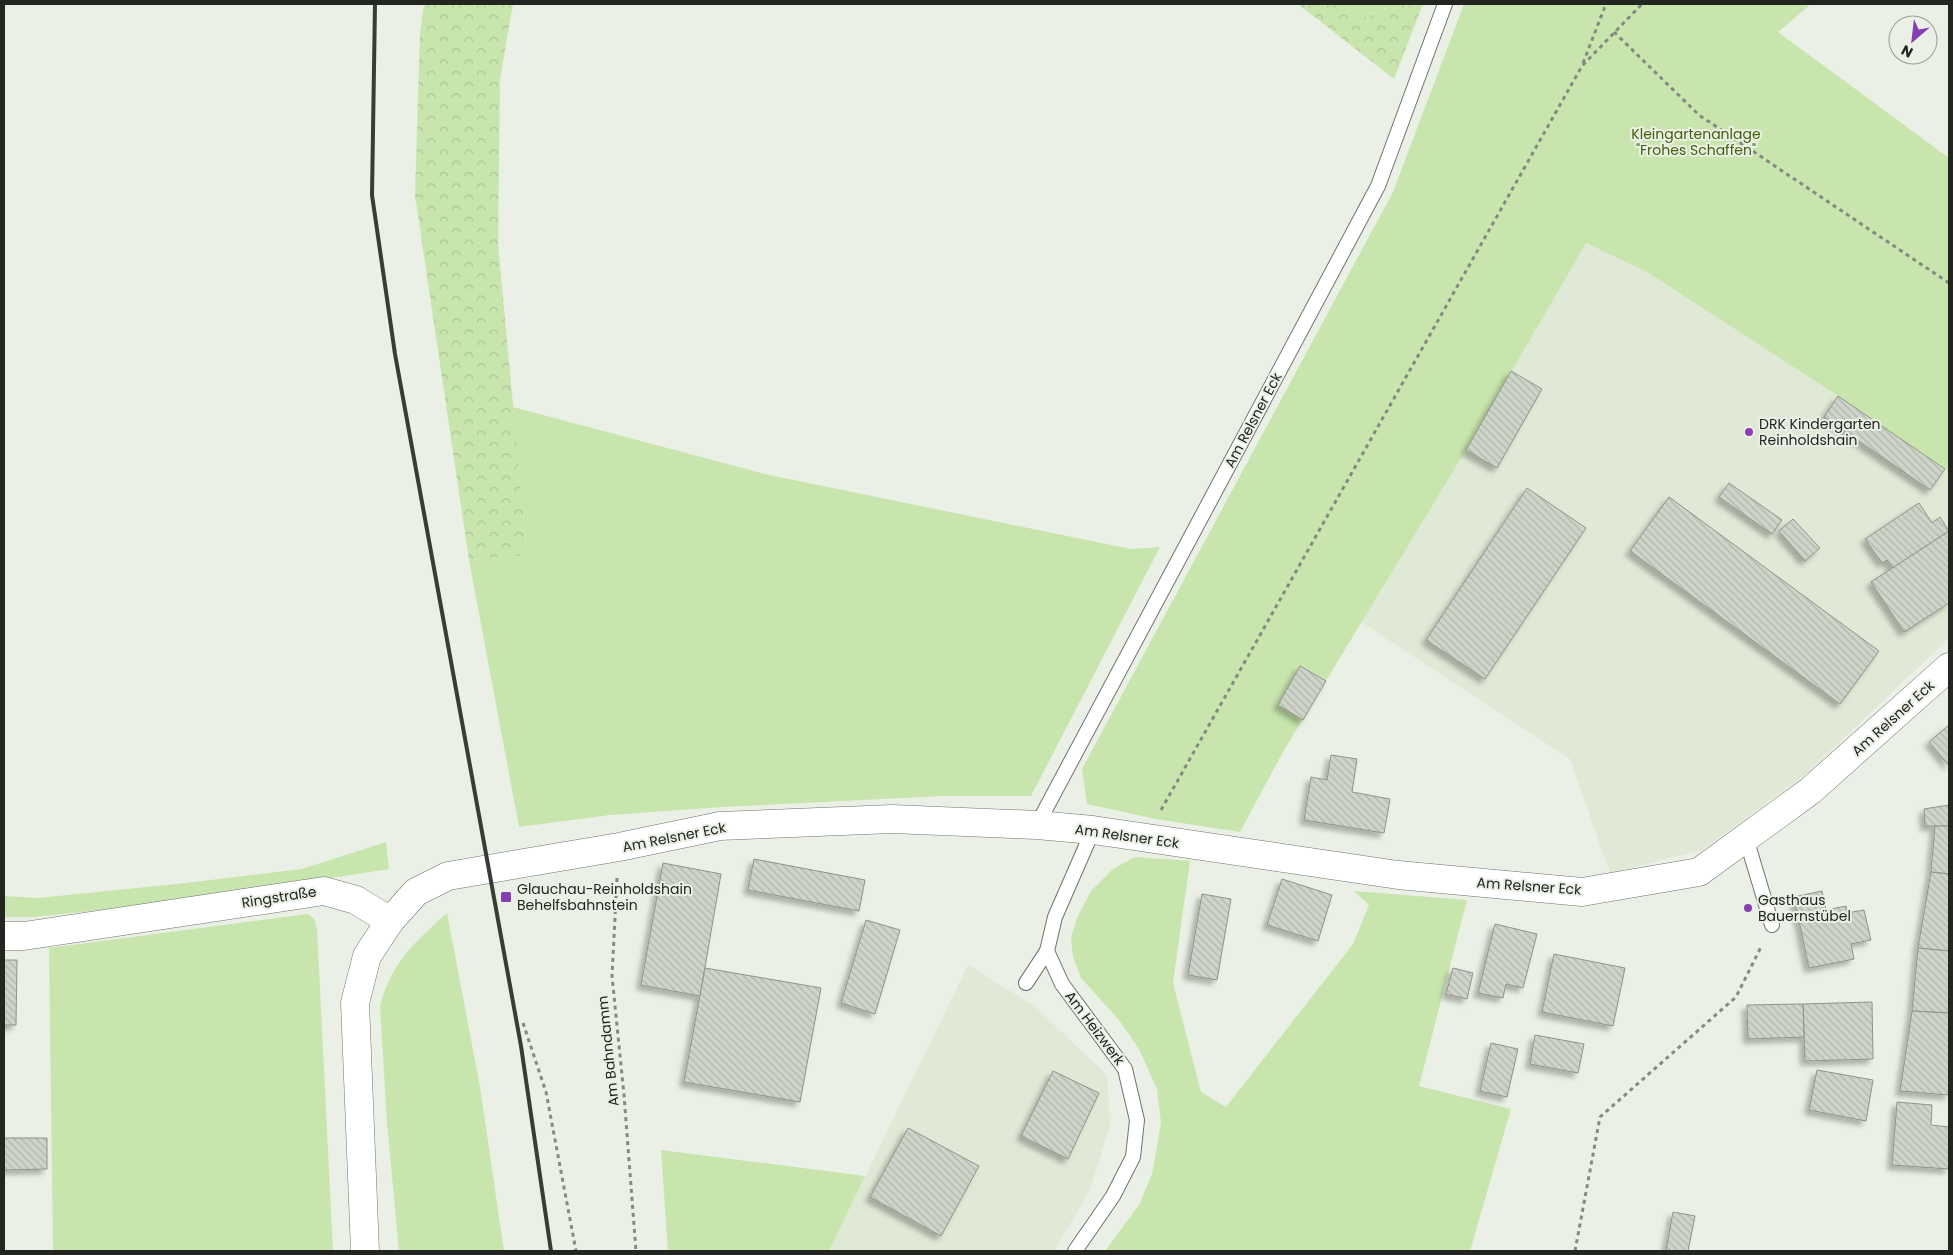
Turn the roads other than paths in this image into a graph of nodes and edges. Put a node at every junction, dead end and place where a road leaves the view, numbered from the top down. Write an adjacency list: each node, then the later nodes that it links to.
1 (1445, 4): 3 (lane, Am Relsner Eck)
2 (1949, 667): 5 (street, Am Relsner Eck)
3 (1037, 825): 4 (street, Am Relsner Eck); 6 (street, Am Relsner Eck)
4 (1093, 830): 5 (street, Am Relsner Eck); 9 (lane)
5 (1746, 838): 7 (lane)
6 (390, 921): 8 (street, Ringstraße); 11 (street)
7 (1772, 925)
8 (4, 936)
9 (1047, 951): 10 (lane); 12 (lane, Am Heizwerk)
10 (1026, 983)
11 (365, 1251)
12 (1075, 1251)

